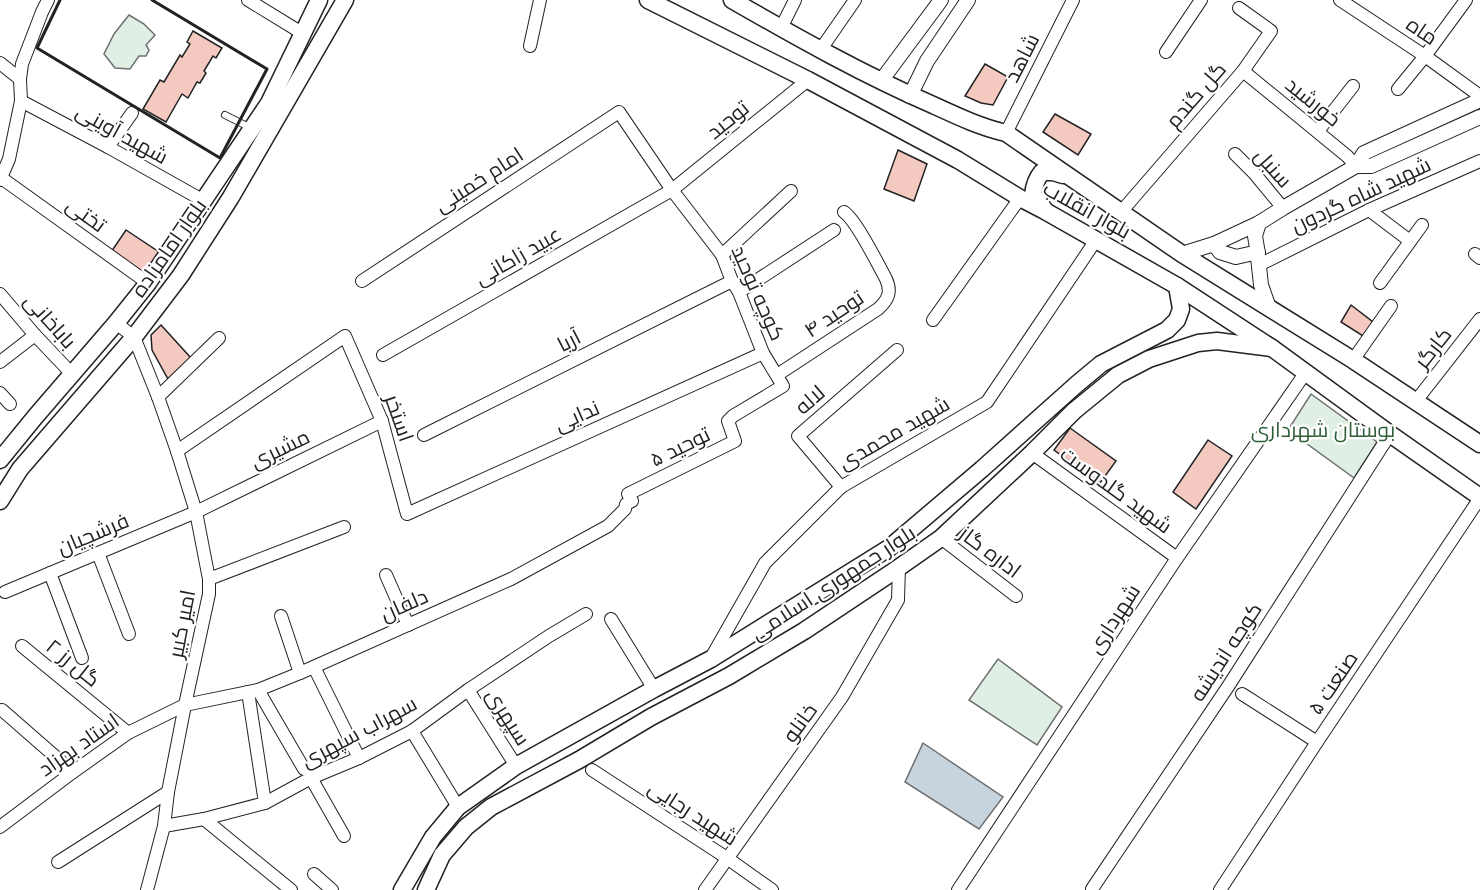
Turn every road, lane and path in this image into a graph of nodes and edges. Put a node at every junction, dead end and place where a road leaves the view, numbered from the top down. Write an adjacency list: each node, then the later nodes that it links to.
1 (48, 0): 27 (street)
2 (248, 0): 18 (street)
3 (319, 0): 18 (main road, بلوار امامزاده)
4 (345, 0): 81 (main road, بلوار امامزاده)
5 (540, 0): 19 (street)
6 (648, 0): 28 (main road, بلوار انقلاب)
7 (732, 0): 17 (main road, بلوار انقلاب)
8 (795, 0): 17 (street)
9 (855, 0): 20 (street)
10 (941, 0): 21 (street)
11 (968, 0): 24 (street)
12 (1073, 0): 41 (street, شاهد)
13 (1201, 0): 22 (street)
14 (1340, 0): 23 (street, ماه)
15 (1466, 0): 23 (street)
16 (1239, 8): 26 (street, گل گندم)
17 (781, 28): 20 (main road, بلوار انقلاب)
18 (302, 33): 39 (main road, بلوار امامزاده)
19 (530, 46)
20 (820, 49): 29 (main road, بلوار انقلاب)
21 (906, 49): 24 (street); 29 (street)
22 (1166, 52)
23 (1425, 56): 31 (street); 33 (street, ماه)
24 (927, 61): 32 (street)
25 (0, 63): 27 (street)
26 (1243, 70): 40 (street, خورشید); 57 (street, گل گندم)
27 (20, 79): 34 (street)
28 (808, 80): 49 (street, توحید); 51 (main road, بلوار انقلاب)
29 (881, 81): 32 (main road, بلوار انقلاب)
30 (1353, 86): 40 (street)
31 (1398, 89)
32 (910, 96): 41 (main road, بلوار انقلاب)
33 (1480, 98): 46 (street)
34 (21, 101): 42 (street, شهید آوینی); 44 (street)
35 (619, 112): 49 (street, کوچه توحید); 68 (street, امام خمینی)
36 (132, 113): 42 (street)
37 (225, 115): 39 (lane)
38 (1480, 117): 46 (street)
39 (252, 129): 52 (main road, بلوار امامزاده)
40 (1318, 131): 46 (street, خورشید)
41 (1006, 133): 47 (main road, بلوار انقلاب)
42 (108, 147): 52 (street, شهید آوینی)
43 (1235, 154): 53 (street, سنبل)
44 (5, 155): 48 (street)
45 (1480, 161): 54 (street, شهید شاه گردون)
46 (1356, 166): 53 (street)
47 (1066, 176): 55 (main road); 57 (main road, بلوار انقلاب)
48 (0, 178): 69 (street, تختی)
49 (672, 190): 65 (street, کوچه توحید); 87 (street, عبید زاکانی)
50 (791, 191): 65 (street)
51 (1020, 198): 55 (main road, بلوار انقلاب); 77 (street)
52 (204, 201): 69 (main road, بلوار امامزاده)
53 (1282, 208): 58 (street)
54 (1369, 210): 62 (street); 66 (street, شهید شاه گردون)
55 (1045, 211): 61 (main road, بلوار انقلاب)
56 (844, 212): 92 (street, توحید ۴)
57 (1121, 212): 64 (main road, بلوار انقلاب)
58 (1260, 223): 63 (street); 66 (street)
59 (1422, 225): 62 (street)
60 (834, 231): 72 (street)
61 (1096, 240): 71 (main road, بلوار انقلاب); 104 (street, شهید محمدی)
62 (1410, 241): 70 (street)
63 (1214, 244): 64 (street); 66 (street)
64 (1182, 254): 75 (main road, بلوار انقلاب)
65 (722, 255): 67 (street, کوچه توحید)
66 (1258, 259): 75 (street)
67 (732, 280): 72 (street, کوچه توحید); 99 (street, آریا)
68 (362, 281)
69 (148, 283): 78 (main road, بلوار امامزاده)
70 (1380, 283)
71 (1177, 286): 79 (main road); 83 (main road, بلوار انقلاب)
72 (739, 292): 86 (street, کوچه توحید)
73 (0, 294): 80 (street, باباخانی)
74 (1390, 306): 88 (street)
75 (1269, 308): 88 (main road, بلوار انقلاب)
76 (1480, 319): 95 (street, کارگر)
77 (933, 320)
78 (116, 323): 81 (street); 91 (main road, بلوار امامزاده)
79 (1167, 330): 84 (main road); 127 (main road, بلوار جمهوری اسلامی)
80 (35, 334): 89 (street); 91 (street, باباخانی)
81 (134, 337): 94 (street, امیر کبیر); 106 (main road, بلوار امامزاده)
82 (219, 338): 94 (street)
83 (1272, 348): 84 (main road, بلوار جمهوری اسلامی); 90 (main road, بلوار انقلاب)
84 (1178, 349): 102 (main road, بلوار جمهوری اسلامی)
85 (897, 350): 104 (street, لاله)
86 (763, 353): 92 (street, کوچه توحید); 109 (street, ندایی)
87 (383, 356)
88 (1353, 360): 95 (main road, بلوار انقلاب)
89 (0, 362)
90 (1306, 372): 98 (main road, بلوار انقلاب); 113 (street, شهرداری)
91 (72, 374): 103 (main road, بلوار امامزاده)
92 (780, 381): 107 (street, توحید ۵)
93 (0, 393): 96 (street)
94 (158, 397): 101 (street, امیر کبیر)
95 (1416, 401): 100 (main road, بلوار انقلاب)
96 (10, 404)
97 (382, 421): 101 (street, استخر); 108 (street, مشیری); 109 (street, استخر)
98 (1390, 434): 105 (main road, بلوار انقلاب); 156 (street, کوچه اندیشه)
99 (424, 435)
100 (1480, 444)
101 (177, 451): 108 (street, امیر کبیر)
102 (1032, 453): 111 (main road, بلوار جمهوری اسلامی); 113 (street, شهید گلدوست)
103 (0, 460)
104 (841, 487): 127 (street, شهید محمدی)
105 (1480, 498): 140 (street, صنعت ۵)
106 (0, 501)
107 (625, 509): 123 (street, دلفان)
108 (196, 512): 112 (street, فرشچیان); 117 (street, امیر کبیر)
109 (407, 514)
110 (344, 527): 117 (street)
111 (941, 538): 114 (main road, بلوار جمهوری اسلامی); 119 (street, اداره گاز)
112 (98, 553): 115 (street, فرشچیان); 124 (street)
113 (1177, 558): 164 (street, شهرداری)
114 (899, 566): 137 (main road, بلوار جمهوری اسلامی); 153 (street, خانلو)
115 (50, 573): 118 (street, فرشچیان); 126 (street)
116 (386, 575): 123 (street)
117 (209, 579): 135 (street, امیر کبیر)
118 (5, 592)
119 (1016, 596)
120 (586, 614): 131 (street, سهراب سپهری)
121 (281, 616): 129 (street)
122 (611, 619): 130 (street)
123 (408, 625): 128 (street, دلفان)
124 (129, 634)
125 (22, 646): 139 (street, گل رز ۲)
126 (82, 658)
127 (711, 659): 130 (main road, بلوار جمهوری اسلامی)
128 (314, 667): 129 (street, دلفان); 141 (street)
129 (300, 673): 132 (street, دلفان)
130 (654, 689): 134 (main road, بلوار جمهوری اسلامی)
131 (468, 690): 138 (street, سهراب سپهری); 142 (street, سپهری)
132 (253, 691): 135 (street, دلفان); 145 (street); 147 (street)
133 (1242, 694): 140 (street)
134 (639, 697): 137 (main road); 142 (main road, بلوار جمهوری اسلامی)
135 (185, 705): 139 (street, استاد بهزاد); 146 (street, امیر کبیر)
136 (2, 710): 144 (street)
137 (651, 717): 161 (main road, بلوار جمهوری اسلامی)
138 (412, 731): 141 (street, سهراب سپهری); 148 (street)
139 (128, 733): 144 (street, استاد بهزاد)
140 (1317, 742): 165 (street, صنعت ۵)
141 (359, 758): 145 (street, سهراب سپهری)
142 (516, 766): 148 (main road, بلوار جمهوری اسلامی)
143 (592, 770): 153 (street, شهید رجایی)
144 (73, 772): 150 (street, استاد بهزاد)
145 (308, 774): 147 (street, سهراب سپهری); 152 (street)
146 (168, 792): 151 (street, امیر کبیر); 154 (street)
147 (265, 802): 149 (street, سهراب سپهری)
148 (458, 807): 160 (main road, بلوار جمهوری اسلامی)
149 (204, 819): 151 (street, سهراب سپهری); 158 (street)
150 (0, 826)
151 (164, 826): 157 (street, امیر کبیر)
152 (344, 836)
153 (727, 858): 162 (street, خانلو); 163 (street, شهید رجایی)
154 (58, 862)
155 (314, 874): 159 (street)
156 (1092, 889)
157 (147, 890)
158 (291, 890)
159 (332, 890)
160 (402, 890)
161 (426, 890)
162 (705, 890)
163 (772, 890)
164 (958, 890)
165 (1220, 890)

